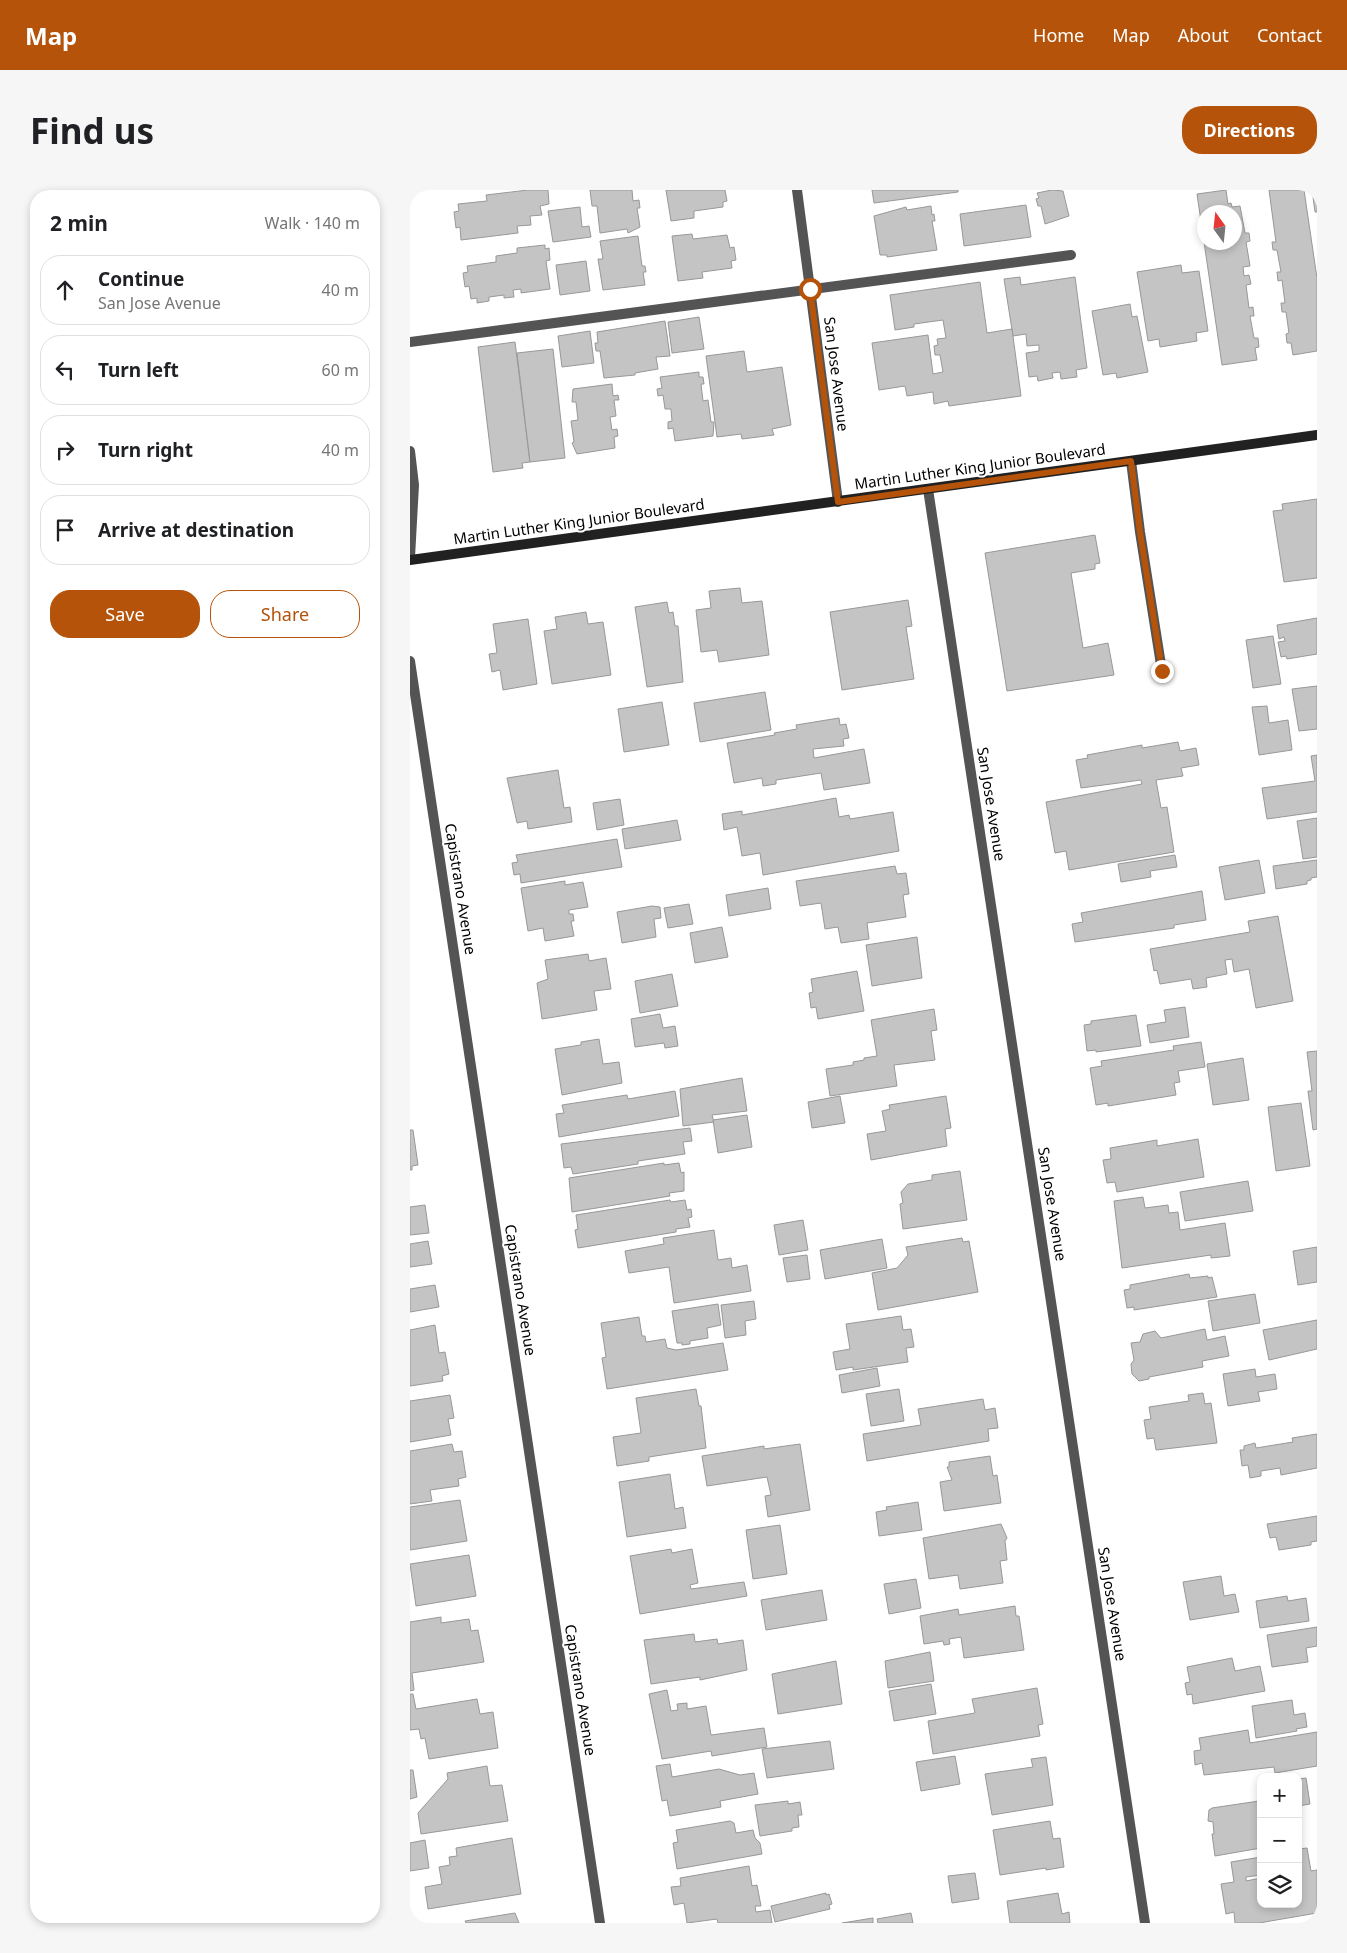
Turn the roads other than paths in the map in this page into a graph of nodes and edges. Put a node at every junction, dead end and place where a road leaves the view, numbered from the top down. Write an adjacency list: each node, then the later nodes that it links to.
1 (797, 190): 3 (street, San Jose Avenue)
2 (1071, 255): 3 (street)
3 (810, 289): 4 (street); 9 (street, San Jose Avenue)
4 (410, 342)
5 (1317, 434): 7 (main road, Martin Luther King Junior Boulevard)
6 (410, 451): 10 (street)
7 (1131, 461): 8 (main road, Martin Luther King Junior Boulevard); 12 (street)
8 (928, 490): 9 (main road, Martin Luther King Junior Boulevard); 14 (street, San Jose Avenue)
9 (838, 502): 10 (main road, Martin Luther King Junior Boulevard)
10 (410, 559)
11 (410, 661): 13 (street, Capistrano Avenue)
12 (1162, 671)
13 (600, 1923)
14 (1145, 1923)

